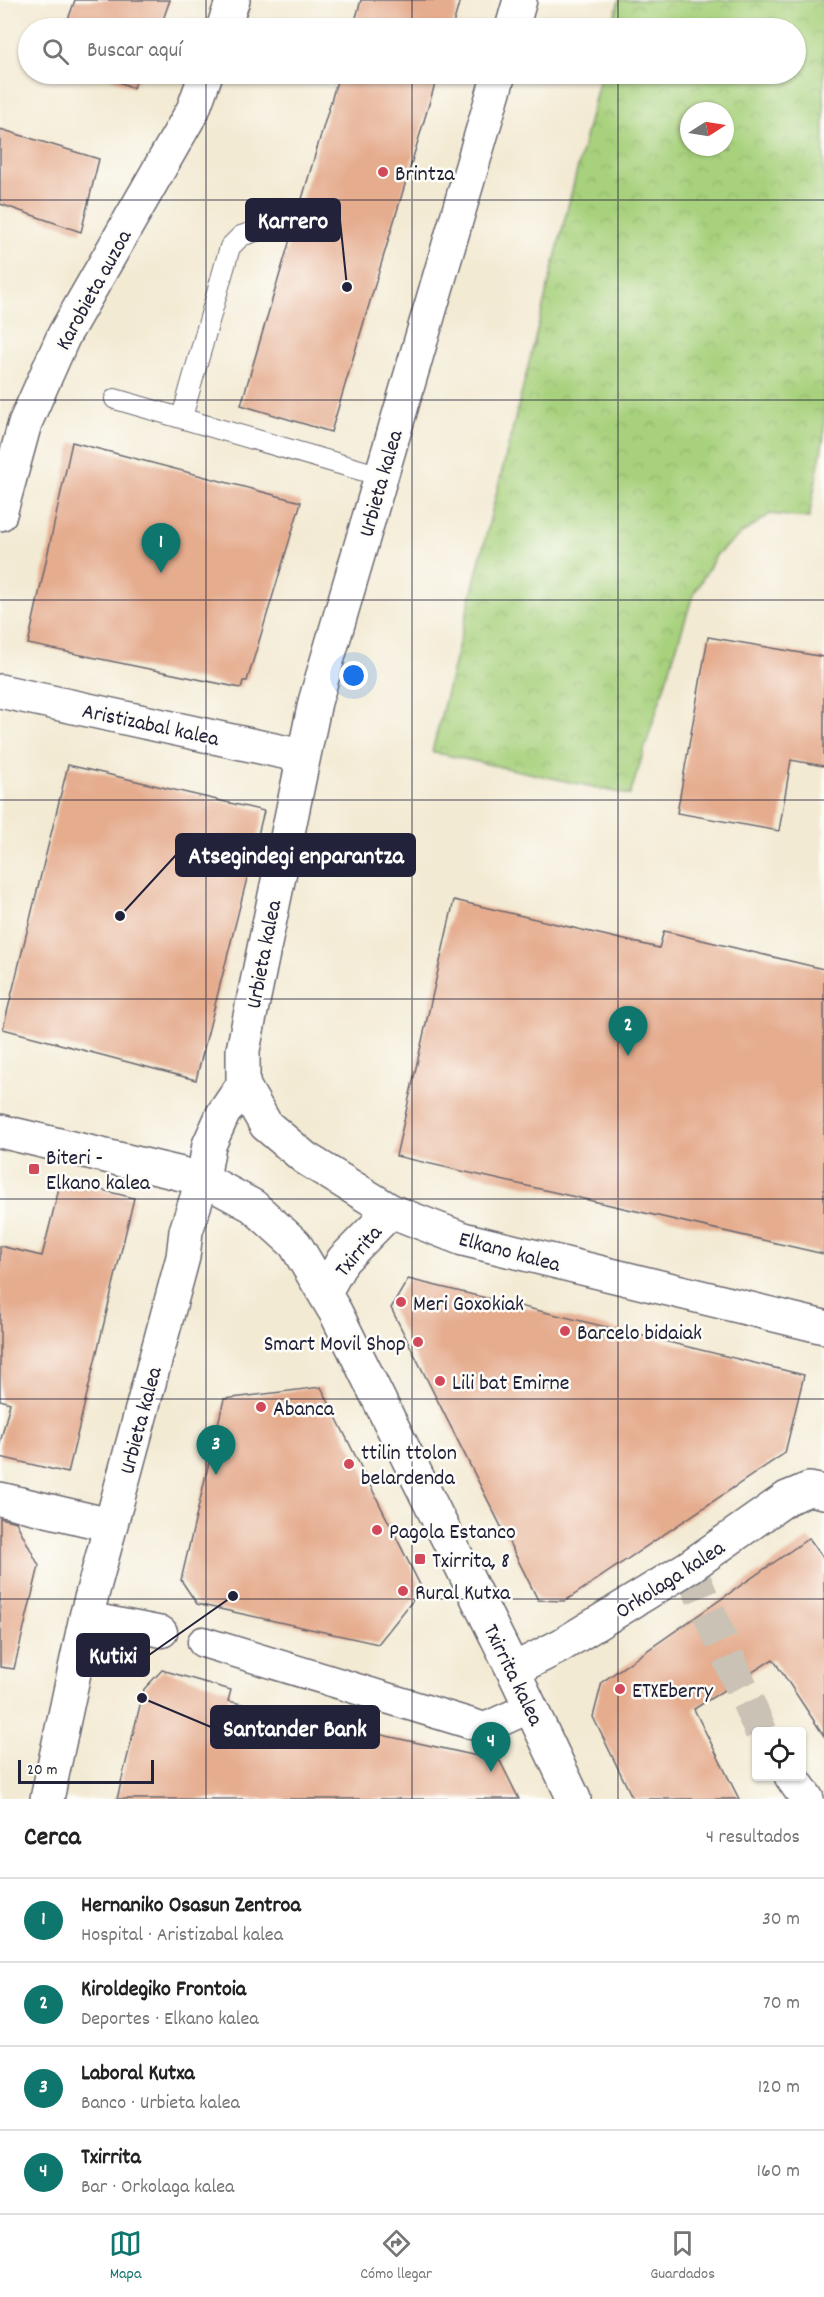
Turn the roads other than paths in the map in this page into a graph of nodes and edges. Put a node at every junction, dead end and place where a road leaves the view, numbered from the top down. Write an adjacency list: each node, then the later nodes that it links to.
1 (233, 0): 3 (street)
2 (520, 0): 4 (street)
3 (227, 18)
4 (515, 18)
5 (202, 84): 11 (street, Karobieta auzoa)
6 (496, 84): 10 (street, Urbieta kalea)
7 (259, 230): 9 (lane)
8 (115, 399): 9 (lane)
9 (182, 417): 10 (lane)
10 (381, 476): 13 (street, Urbieta kalea)
11 (0, 514)
12 (0, 691): 13 (street, Aristizabal kalea)
13 (302, 756): 14 (street, Urbieta kalea)
14 (243, 1085): 16 (street, Urbieta kalea); 17 (street, Elkano kalea)
15 (0, 1131): 16 (street)
16 (202, 1179): 18 (street); 22 (street, Urbieta kalea)
17 (391, 1210): 18 (street, Txirrita); 19 (street, Elkano kalea)
18 (325, 1292): 26 (street, Txirrita kalea)
19 (824, 1327)
20 (824, 1492): 26 (street, Orkolaga kalea)
21 (0, 1499): 22 (street)
22 (110, 1525): 23 (street, Urbieta kalea)
23 (86, 1617): 24 (street); 30 (street, Urbieta kalea)
24 (162, 1632)
25 (203, 1642): 27 (street)
26 (513, 1670): 27 (street, Txirrita kalea)
27 (531, 1707): 31 (street, Txirrita kalea)
28 (784, 1781): 32 (street)
29 (794, 1781): 33 (street)
30 (47, 1799)
31 (574, 1799)
32 (793, 1799)
33 (807, 1799)

